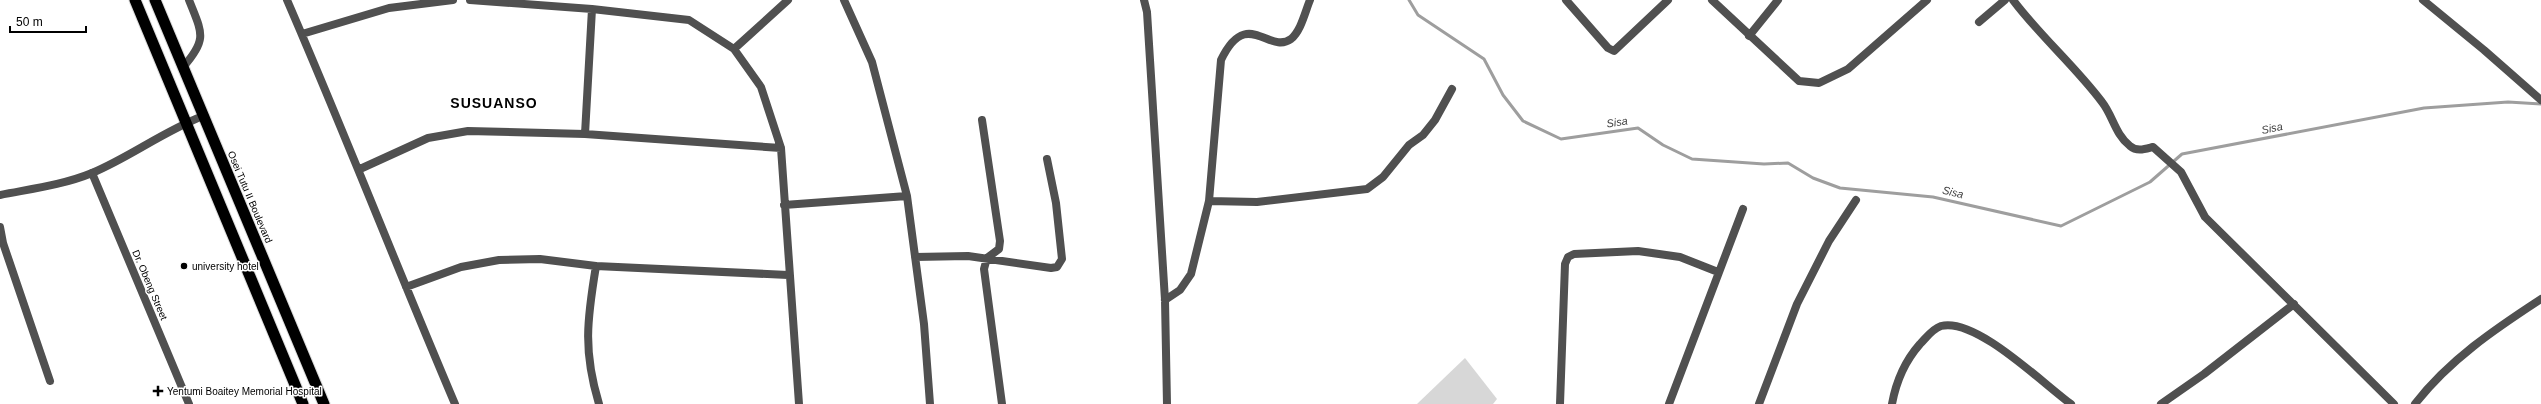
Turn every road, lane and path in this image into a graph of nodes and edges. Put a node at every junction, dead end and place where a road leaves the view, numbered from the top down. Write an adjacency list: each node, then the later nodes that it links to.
1 (135, 0): 29 (highway)
2 (155, 0): 24 (highway, Osei Tutu II Boulevard)
3 (189, 0): 24 (street)
4 (287, 0): 21 (street)
5 (453, 0): 21 (street)
6 (470, 0): 19 (street)
7 (788, 0): 23 (street)
8 (1144, 0): 49 (street)
9 (1310, 0): 38 (street)
10 (1566, 0): 11 (street)
11 (1668, 0)
12 (1712, 0): 22 (street)
13 (1778, 0): 22 (street)
14 (1927, 0): 22 (street)
15 (2005, 0): 20 (street)
16 (2013, 0): 50 (street)
17 (2423, 0): 26 (street)
18 (847, 1): 36 (street)
19 (592, 8): 23 (street); 30 (street)
20 (1979, 22)
21 (302, 34): 33 (street)
22 (1750, 36)
23 (734, 48): 31 (street)
24 (183, 67): 27 (highway, Osei Tutu II Boulevard)
25 (1452, 90): 38 (street)
26 (2541, 100)
27 (203, 116): 29 (street); 55 (highway, Osei Tutu II Boulevard)
28 (982, 120): 43 (street)
29 (185, 123): 34 (street); 54 (highway)
30 (586, 134): 31 (street); 33 (street)
31 (781, 148): 39 (street)
32 (1047, 159): 43 (street)
33 (360, 169): 47 (street)
34 (92, 173): 35 (street); 53 (street, Dr. Obeng Street)
35 (0, 195)
36 (907, 196): 39 (street); 42 (street)
37 (1856, 200): 64 (street)
38 (1209, 201): 49 (street)
39 (784, 205): 46 (street)
40 (1742, 209): 45 (street)
41 (0, 227): 51 (street)
42 (915, 256): 43 (street); 59 (street)
43 (987, 258): 60 (street)
44 (596, 266): 46 (street); 47 (street); 57 (street)
45 (1718, 272): 62 (street); 63 (street)
46 (788, 275): 58 (street)
47 (406, 287): 56 (street)
48 (2541, 299): 52 (street)
49 (1165, 300): 61 (street)
50 (2294, 304): 67 (street); 68 (street)
51 (50, 381)
52 (2417, 403)
53 (189, 404)
54 (302, 404)
55 (324, 404)
56 (456, 404)
57 (599, 404)
58 (799, 404)
59 (930, 404)
60 (1002, 404)
61 (1167, 404)
62 (1560, 404)
63 (1669, 404)
64 (1759, 404)
65 (1892, 404): 66 (street)
66 (2071, 404)
67 (2161, 404)
68 (2394, 404)

